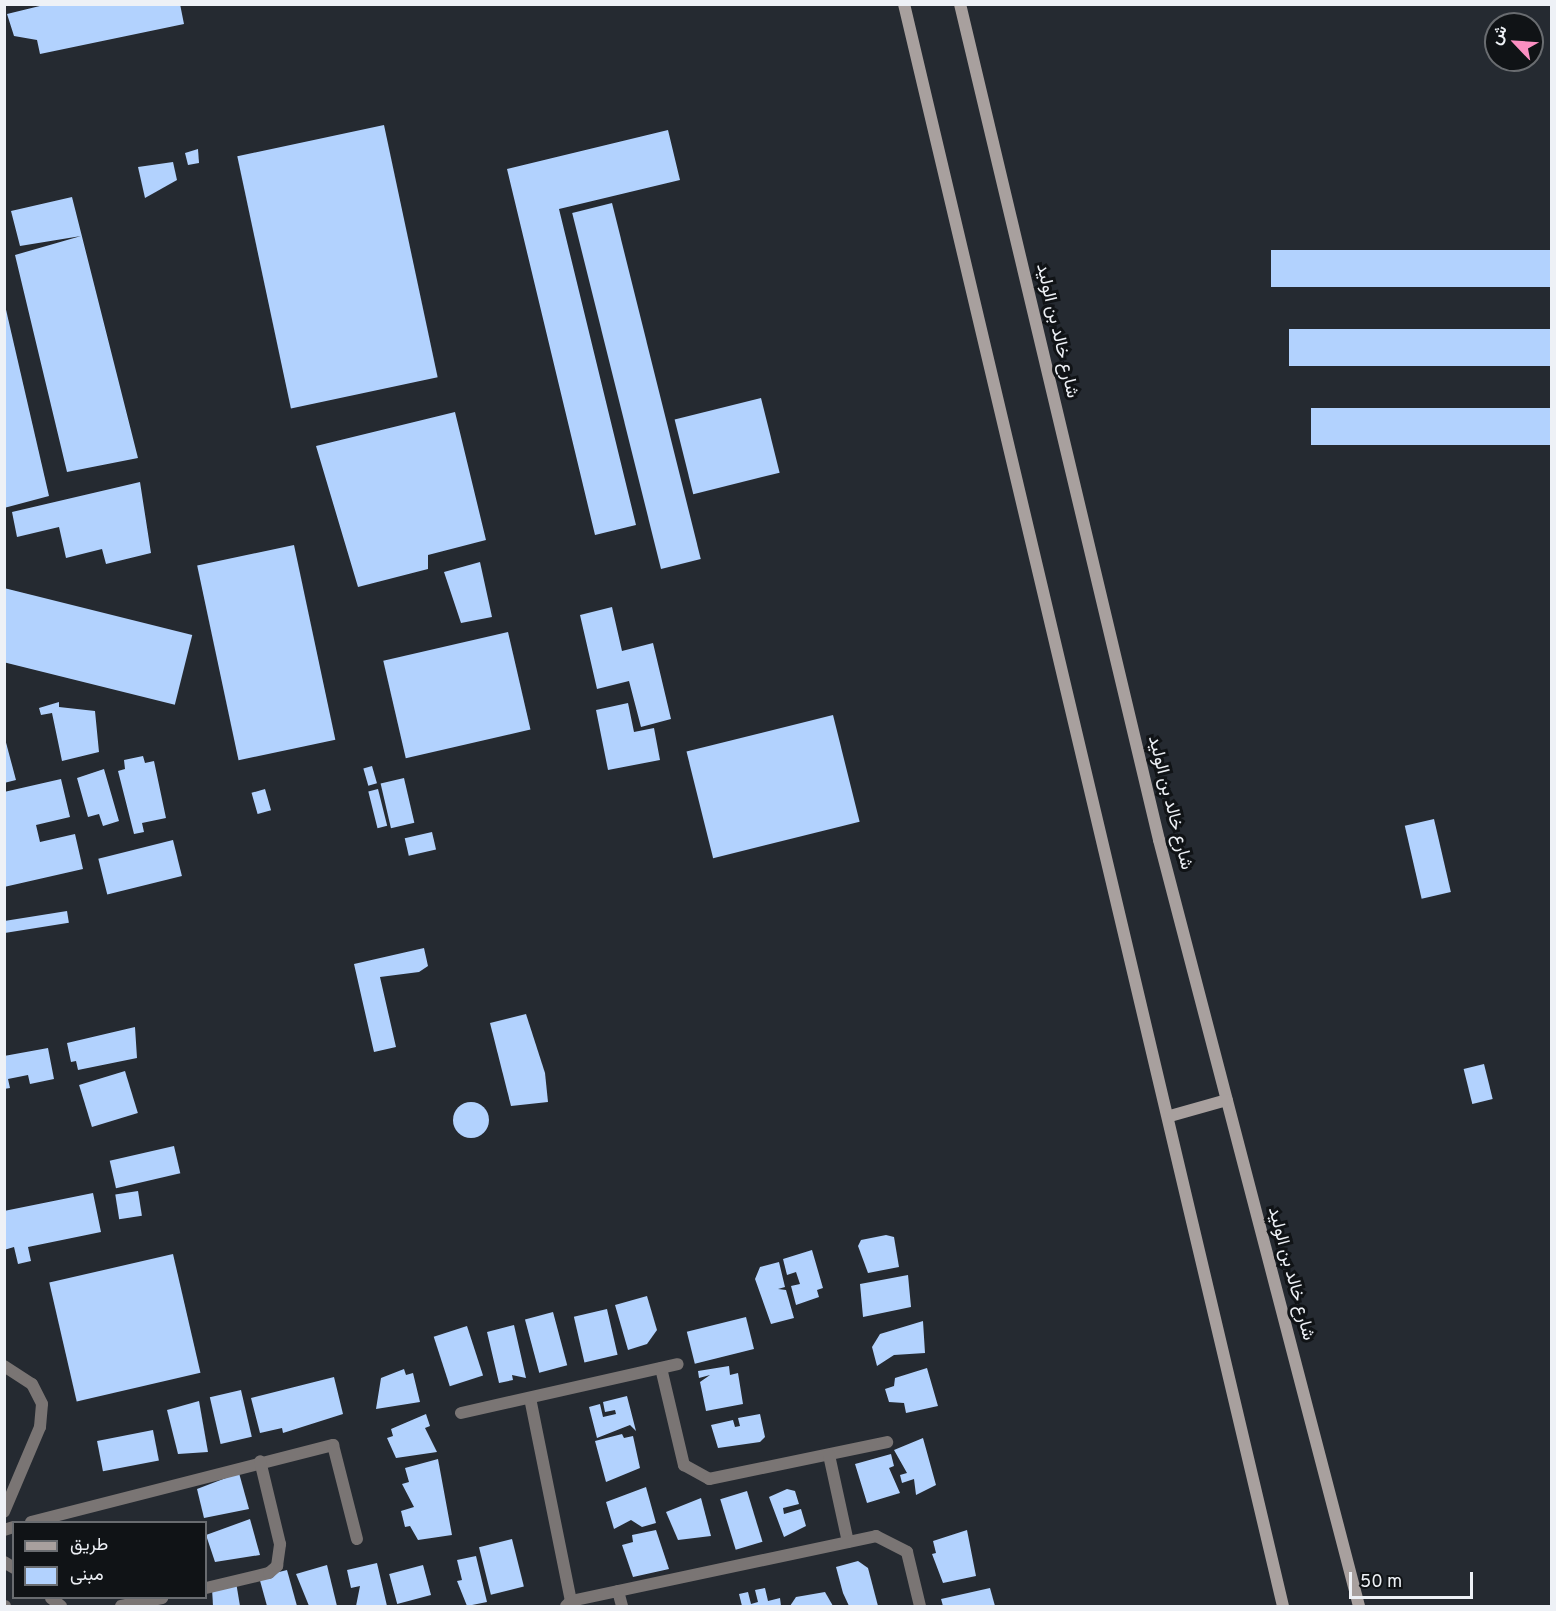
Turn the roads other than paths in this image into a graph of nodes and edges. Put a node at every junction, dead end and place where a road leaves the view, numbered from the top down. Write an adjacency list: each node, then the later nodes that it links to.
1 (903, 4): 4 (main road)
2 (960, 4): 3 (main road, شارع خالد بن الوليد)
3 (1227, 1100): 4 (main road); 25 (main road, شارع خالد بن الوليد)
4 (1170, 1116): 24 (main road)
5 (678, 1364): 7 (street)
6 (4, 1366): 13 (street)
7 (661, 1368): 8 (street); 11 (street)
8 (530, 1398): 9 (street); 20 (street)
9 (461, 1413)
10 (886, 1442): 11 (street)
11 (829, 1455): 16 (street)
12 (260, 1461): 14 (street); 15 (street); 17 (street)
13 (4, 1512)
14 (35, 1521)
15 (357, 1539)
16 (848, 1542): 18 (street); 23 (street)
17 (207, 1588)
18 (618, 1591): 20 (street); 22 (street)
19 (157, 1599): 21 (street)
20 (568, 1604)
21 (121, 1606)
22 (622, 1606)
23 (920, 1606)
24 (1283, 1606)
25 (1359, 1606)

